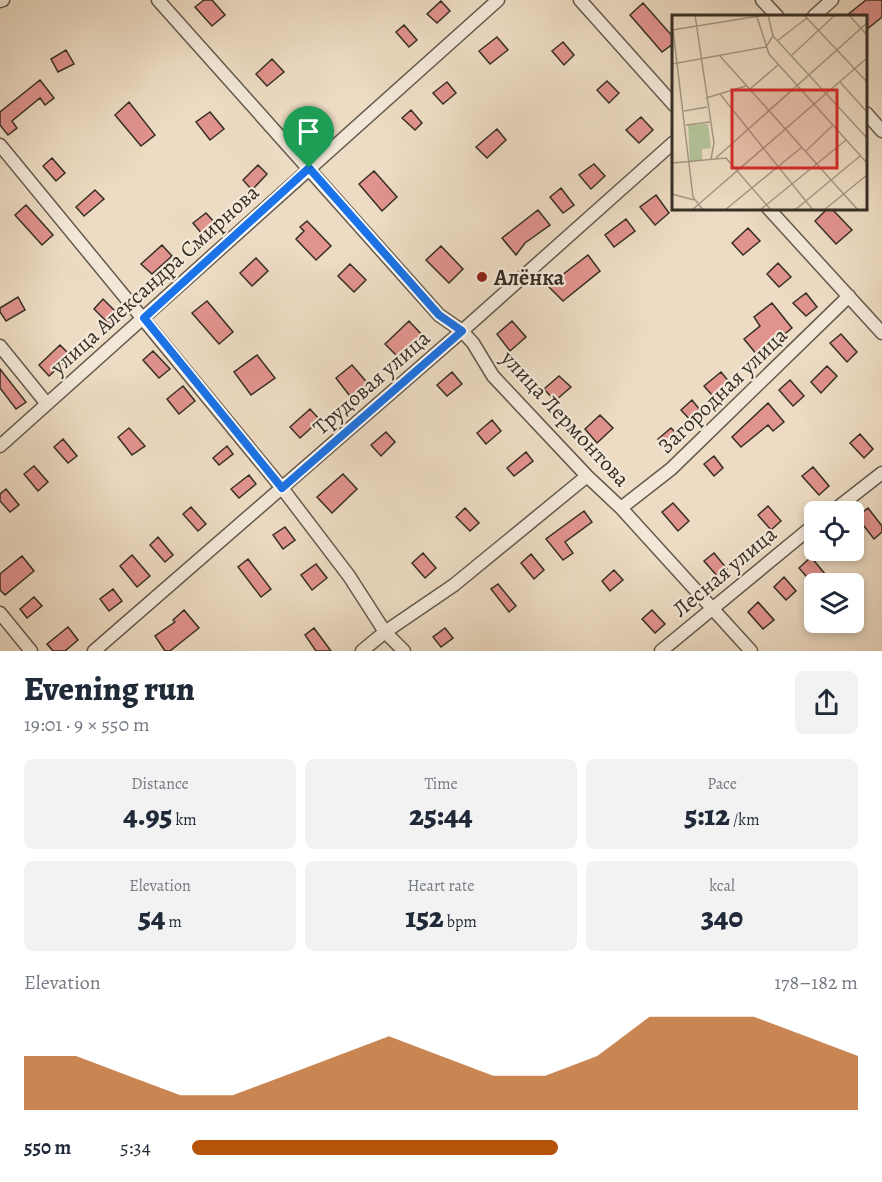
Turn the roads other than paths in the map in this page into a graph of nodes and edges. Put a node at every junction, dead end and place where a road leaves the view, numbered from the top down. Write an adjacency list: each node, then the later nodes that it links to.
1 (158, 0): 13 (street, улица Лермонтова)
2 (498, 0): 13 (street, улица Александра Смирнова)
3 (580, 0): 8 (street)
4 (762, 0): 6 (street)
5 (832, 0): 7 (street)
6 (776, 15)
7 (815, 15)
8 (672, 103)
9 (867, 114): 10 (street)
10 (882, 131)
11 (672, 144): 17 (street, Трудовая улица)
12 (0, 146): 16 (street)
13 (309, 168): 16 (street, улица Александра Смирнова); 17 (street, улица Лермонтова)
14 (770, 210): 15 (street)
15 (849, 296): 18 (street); 26 (street, Загородная улица)
16 (144, 318): 20 (street, улица Александра Смирнова); 24 (street)
17 (462, 331): 23 (street, улица Лермонтова); 24 (street, Трудовая улица)
18 (882, 333)
19 (0, 346): 20 (street)
20 (47, 404): 21 (street, улица Александра Смирнова)
21 (0, 446)
22 (882, 473): 25 (street)
23 (587, 476): 26 (street, улица Лермонтова); 30 (street)
24 (282, 488): 30 (street); 32 (street, Трудовая улица)
25 (846, 501)
26 (621, 508): 28 (street, улица Лермонтова)
27 (804, 533): 28 (street, Лесная улица)
28 (711, 609): 35 (street, Лесная улица); 36 (street, улица Лермонтова)
29 (0, 613): 31 (street)
30 (385, 632): 33 (street); 34 (street)
31 (31, 651)
32 (94, 651)
33 (362, 651)
34 (404, 651)
35 (661, 651)
36 (751, 651)

